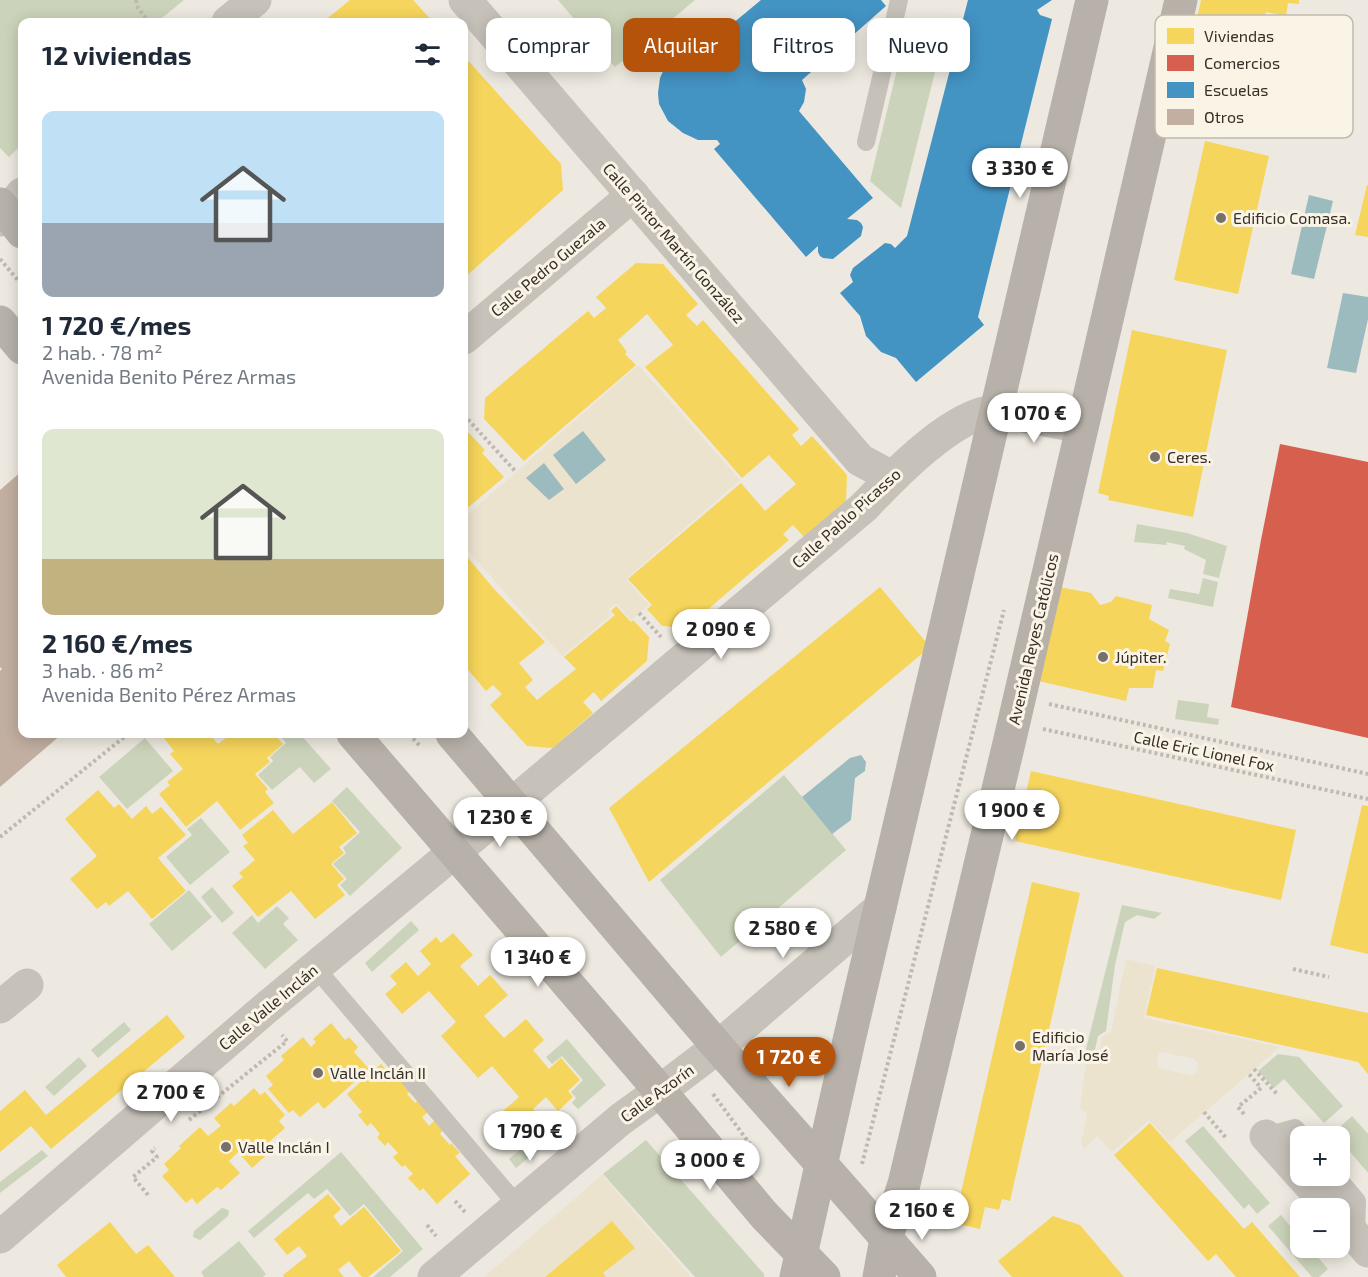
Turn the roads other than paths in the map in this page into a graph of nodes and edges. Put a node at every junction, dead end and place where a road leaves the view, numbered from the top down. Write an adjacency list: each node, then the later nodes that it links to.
1 (255, 0): 7 (street)
2 (465, 0): 10 (street, Calle Pintor Martín González)
3 (898, 0): 9 (lane)
4 (1092, 0): 14 (main road)
5 (1181, 0): 6 (main road, Avenida Reyes Católicos)
6 (1178, 15)
7 (233, 18)
8 (1155, 113): 15 (main road, Avenida Reyes Católicos)
9 (866, 142)
10 (633, 195): 12 (street, Calle Pedro Guezala); 16 (street, Calle Pintor Martín González)
11 (0, 322): 13 (main road)
12 (468, 335)
13 (18, 343)
14 (997, 411): 15 (street); 16 (street, Calle Pablo Picasso); 21 (main road)
15 (1082, 427): 37 (main road, Avenida Reyes Católicos)
16 (892, 477): 19 (street, Calle Pablo Picasso)
17 (356, 738): 20 (main road)
18 (455, 738): 19 (main road)
19 (512, 804): 20 (street, Calle Valle Inclán); 25 (main road)
20 (454, 852): 22 (street, Calle Valle Inclán); 26 (main road)
21 (880, 909): 25 (street, Calle Azorín); 29 (main road)
22 (315, 967): 34 (lane); 36 (street, Calle Valle Inclán)
23 (27, 986): 24 (street)
24 (0, 1007)
25 (718, 1047): 26 (street, Calle Azorín); 29 (main road)
26 (660, 1091): 34 (street, Calle Azorín); 38 (main road)
27 (1258, 1128): 28 (lane); 30 (street)
28 (1290, 1128)
29 (821, 1163): 37 (main road); 38 (main road)
30 (1290, 1163)
31 (1311, 1186): 33 (street)
32 (1344, 1186): 35 (lane)
33 (1321, 1198)
34 (518, 1206): 39 (street, Calle Azorín)
35 (1354, 1235)
36 (0, 1237)
37 (886, 1239): 40 (main road, Avenida Reyes Católicos); 41 (main road)
38 (807, 1270)
39 (434, 1277)
40 (879, 1277)
41 (920, 1277)

